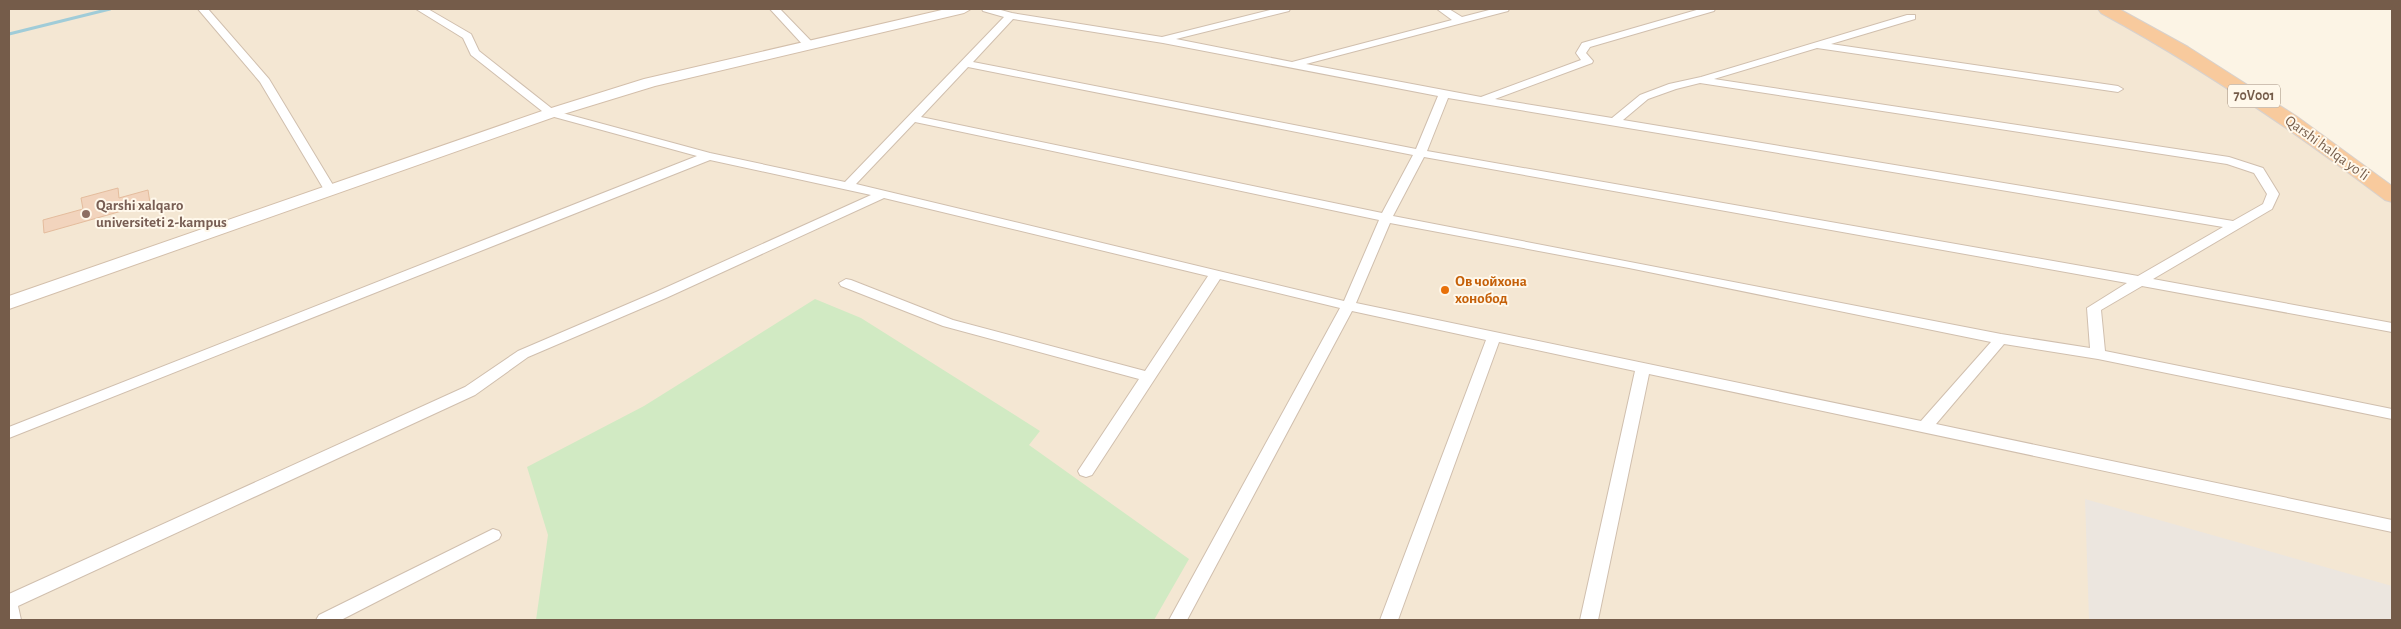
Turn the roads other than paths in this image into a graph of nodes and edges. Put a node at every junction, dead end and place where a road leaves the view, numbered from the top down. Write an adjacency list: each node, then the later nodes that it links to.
1 (203, 9): 31 (street)
2 (421, 9): 24 (street)
3 (775, 9): 16 (street)
4 (964, 9): 16 (main road)
5 (988, 9): 12 (street)
6 (1285, 9): 15 (street)
7 (1442, 9): 14 (street)
8 (1504, 9): 14 (street)
9 (1710, 9): 23 (street)
10 (2107, 9): 33 (highway, Qarshi halqa yoʻli / 70V001)
11 (2125, 9): 29 (highway, Qarshi halqa yoʻli / 70V001)
12 (1012, 16): 15 (street); 18 (street)
13 (1911, 17): 17 (street)
14 (1460, 20): 19 (street)
15 (1162, 40): 19 (street)
16 (808, 44): 24 (main road)
17 (1815, 45): 20 (street); 21 (street)
18 (967, 64): 25 (street); 27 (street)
19 (1290, 65): 22 (street)
20 (1700, 80): 26 (street); 35 (street)
21 (2118, 89)
22 (1444, 94): 23 (street); 27 (street)
23 (1481, 100): 26 (street)
24 (551, 113): 28 (street); 31 (main road)
25 (915, 119): 30 (street); 34 (street)
26 (1614, 122): 35 (street)
27 (1420, 154): 34 (street); 37 (street)
28 (709, 156): 30 (street); 49 (street)
29 (2392, 179)
30 (848, 186): 32 (street)
31 (330, 190): 39 (main road)
32 (883, 194): 36 (street); 53 (street)
33 (2392, 196)
34 (1386, 218): 40 (street); 43 (street)
35 (2235, 225): 37 (street)
36 (1217, 273): 40 (street); 46 (street)
37 (2140, 282): 41 (street); 44 (street)
38 (846, 283): 46 (street)
39 (9, 303)
40 (1348, 306): 42 (street); 56 (street)
41 (2392, 327)
42 (1494, 336): 45 (street); 57 (street)
43 (2001, 339): 44 (street); 48 (street)
44 (2098, 354): 47 (street)
45 (1643, 367): 48 (street); 58 (street)
46 (1149, 377): 50 (street)
47 (2392, 414)
48 (1926, 427): 51 (street)
49 (9, 432)
50 (1086, 471)
51 (2392, 526)
52 (493, 535): 55 (street)
53 (9, 603): 54 (street)
54 (12, 620)
55 (325, 620)
56 (1178, 620)
57 (1389, 620)
58 (1589, 620)

